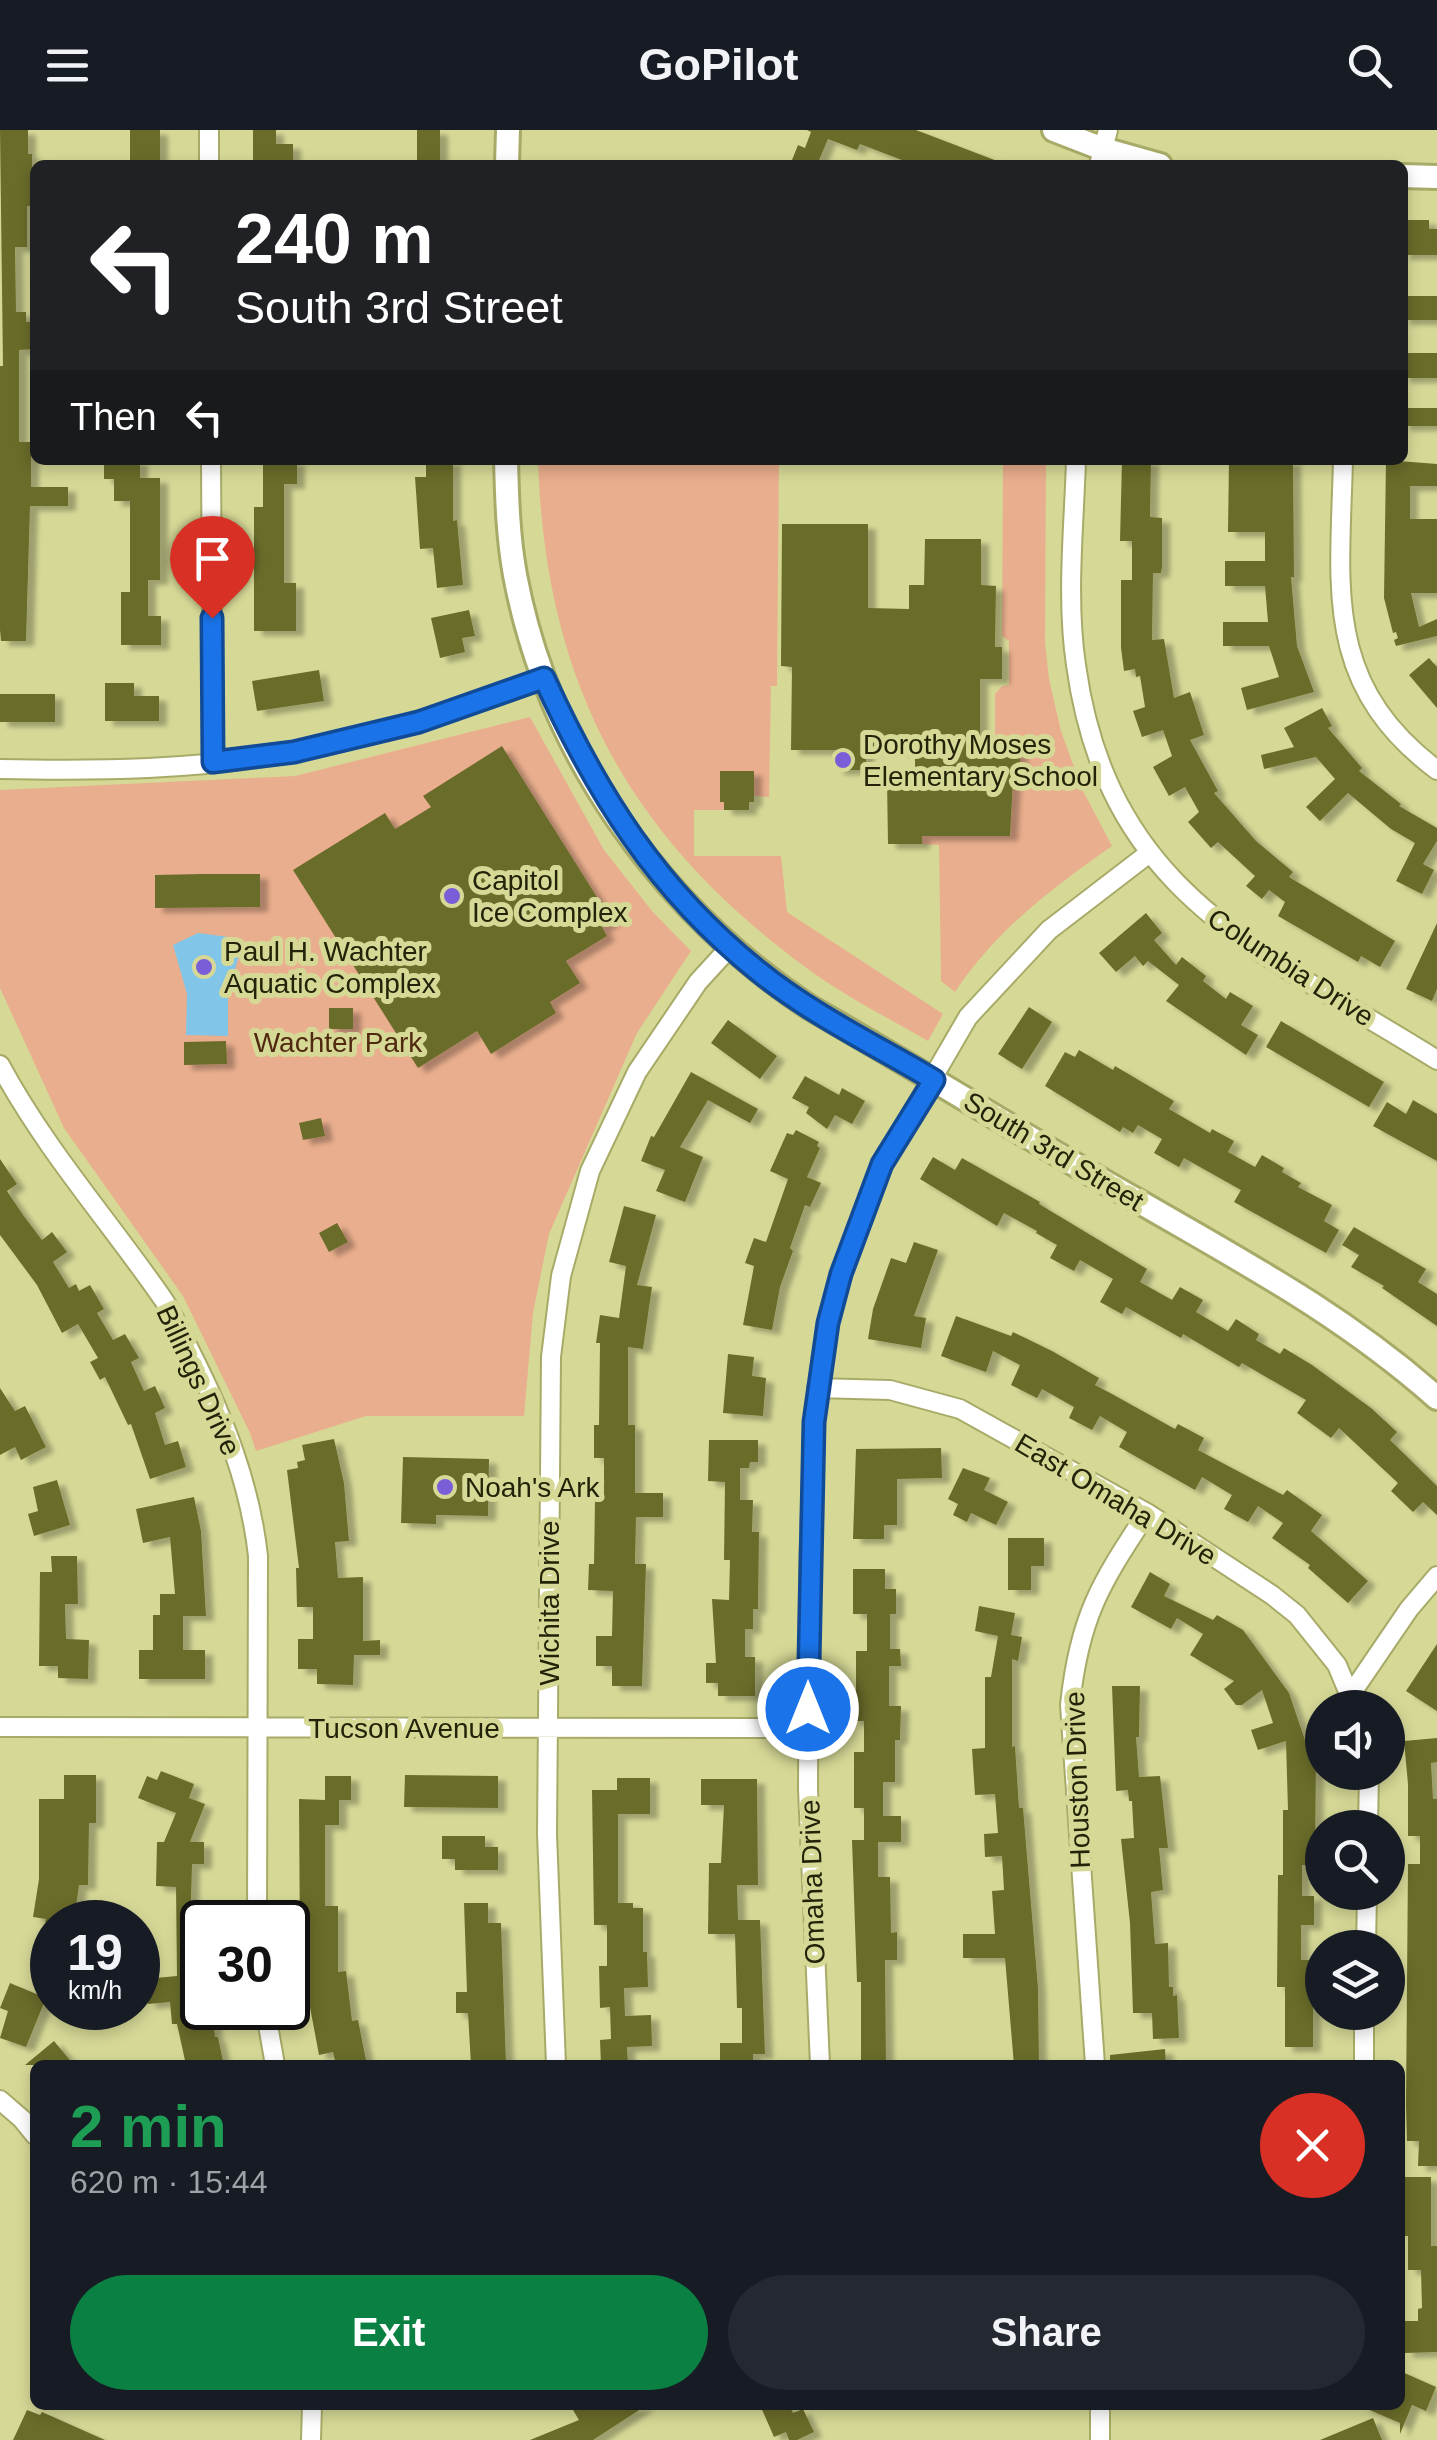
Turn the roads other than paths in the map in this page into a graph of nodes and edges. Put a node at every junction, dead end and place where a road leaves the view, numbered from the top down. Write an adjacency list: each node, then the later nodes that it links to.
1 (209, 130): 5 (street)
2 (508, 130): 6 (street)
3 (1054, 130): 4 (street)
4 (1103, 148): 7 (street)
5 (209, 160)
6 (507, 160)
7 (1143, 160)
8 (1408, 176): 9 (street)
9 (1437, 177)
10 (211, 465): 15 (street)
11 (506, 465): 14 (street, South 3rd Street)
12 (1076, 465): 18 (street, Columbia Drive)
13 (1343, 465): 17 (street)
14 (544, 678): 15 (street); 19 (street, South 3rd Street)
15 (213, 762): 16 (street)
16 (0, 769)
17 (1437, 770)
18 (1148, 854): 20 (street, Columbia Drive); 22 (street, Omaha Drive)
19 (730, 947): 22 (street, South 3rd Street); 30 (street, Wichita Drive)
20 (1437, 1060)
21 (0, 1066): 31 (street, Billings Drive)
22 (934, 1080): 23 (street, Omaha Drive); 24 (street, South 3rd Street)
23 (817, 1388): 25 (street, East Omaha Drive); 32 (street, Omaha Drive)
24 (1437, 1398)
25 (1146, 1513): 27 (street, East Omaha Drive); 39 (street, Houston Drive)
26 (1437, 1576): 28 (street)
27 (1348, 1690)
28 (1359, 1690)
29 (0, 1727): 31 (street, Tucson Avenue)
30 (548, 1727): 31 (street, Tucson Avenue); 32 (street, Tucson Avenue); 37 (street, Wichita Drive)
31 (256, 1728): 33 (street, Billings Drive)
32 (808, 1728): 38 (street, Omaha Drive)
33 (258, 1900)
34 (269, 2030): 36 (street)
35 (1364, 2030): 40 (street)
36 (275, 2060)
37 (556, 2060)
38 (820, 2060)
39 (1095, 2060)
40 (1364, 2060)
41 (0, 2100): 42 (street)
42 (30, 2129)
43 (312, 2410): 45 (street)
44 (1100, 2410): 46 (street)
45 (311, 2440)
46 (1100, 2440)

